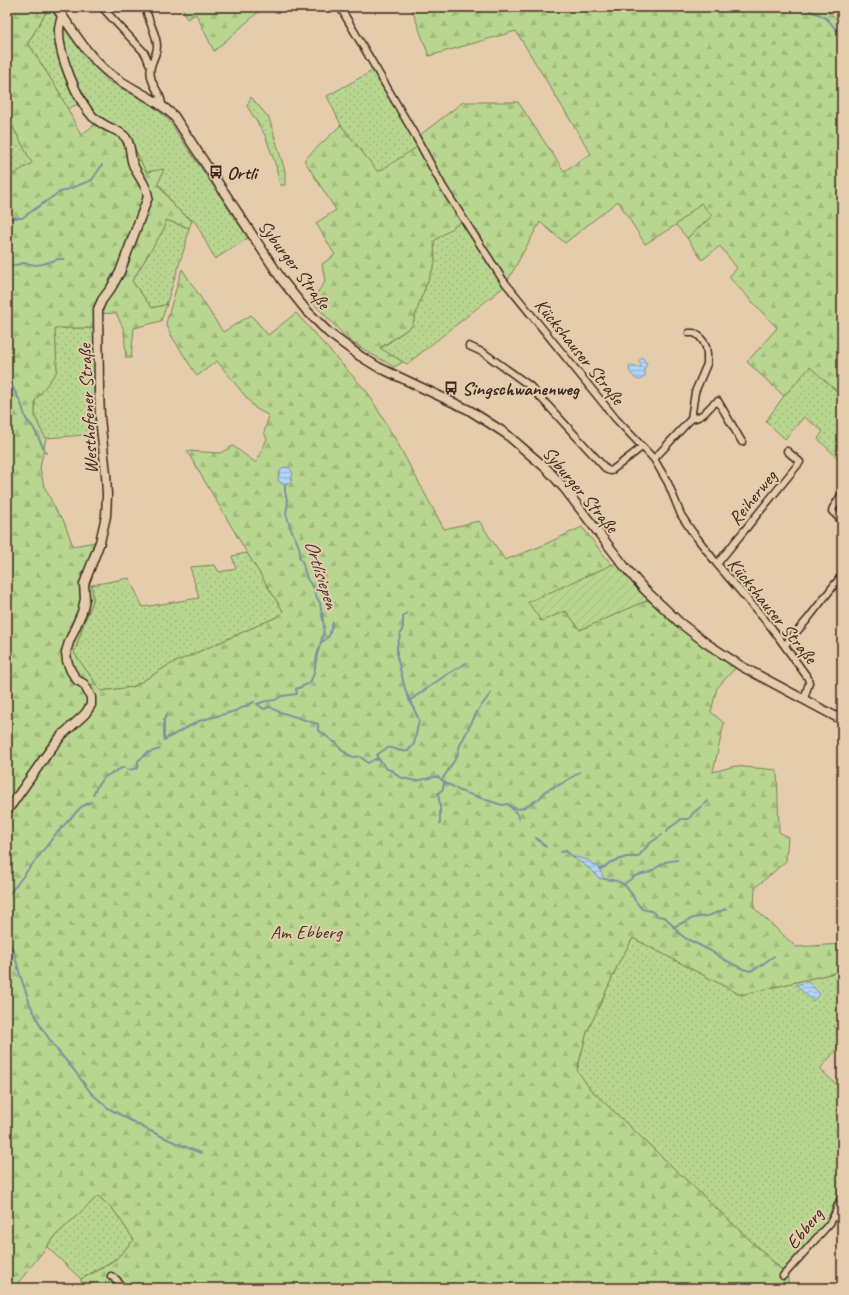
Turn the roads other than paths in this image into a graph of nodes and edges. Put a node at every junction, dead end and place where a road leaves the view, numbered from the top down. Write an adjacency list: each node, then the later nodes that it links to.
1 (56, 7): 5 (street)
2 (102, 7): 6 (street)
3 (146, 7): 6 (street)
4 (340, 7): 12 (street, Kückshauser Straße)
5 (62, 16): 7 (street, Syburger Straße); 22 (street, Westhofener Straße)
6 (150, 66): 7 (street)
7 (162, 105): 20 (street, Syburger Straße)
8 (689, 333): 10 (street)
9 (469, 346): 12 (street)
10 (691, 419): 11 (street); 14 (street)
11 (742, 442)
12 (642, 447): 14 (street, Kückshauser Straße)
13 (788, 451): 17 (street, Reiherweg)
14 (654, 459): 17 (street, Kückshauser Straße)
15 (842, 494): 16 (street)
16 (842, 521)
17 (717, 564): 19 (street, Kückshauser Straße)
18 (842, 575): 19 (street)
19 (785, 645): 20 (street, Kückshauser Straße)
20 (804, 699): 21 (street, Syburger Straße)
21 (842, 720)
22 (7, 811)
23 (842, 1196): 25 (street, Ebberg)
24 (111, 1276): 26 (street)
25 (784, 1276)
26 (122, 1288)

